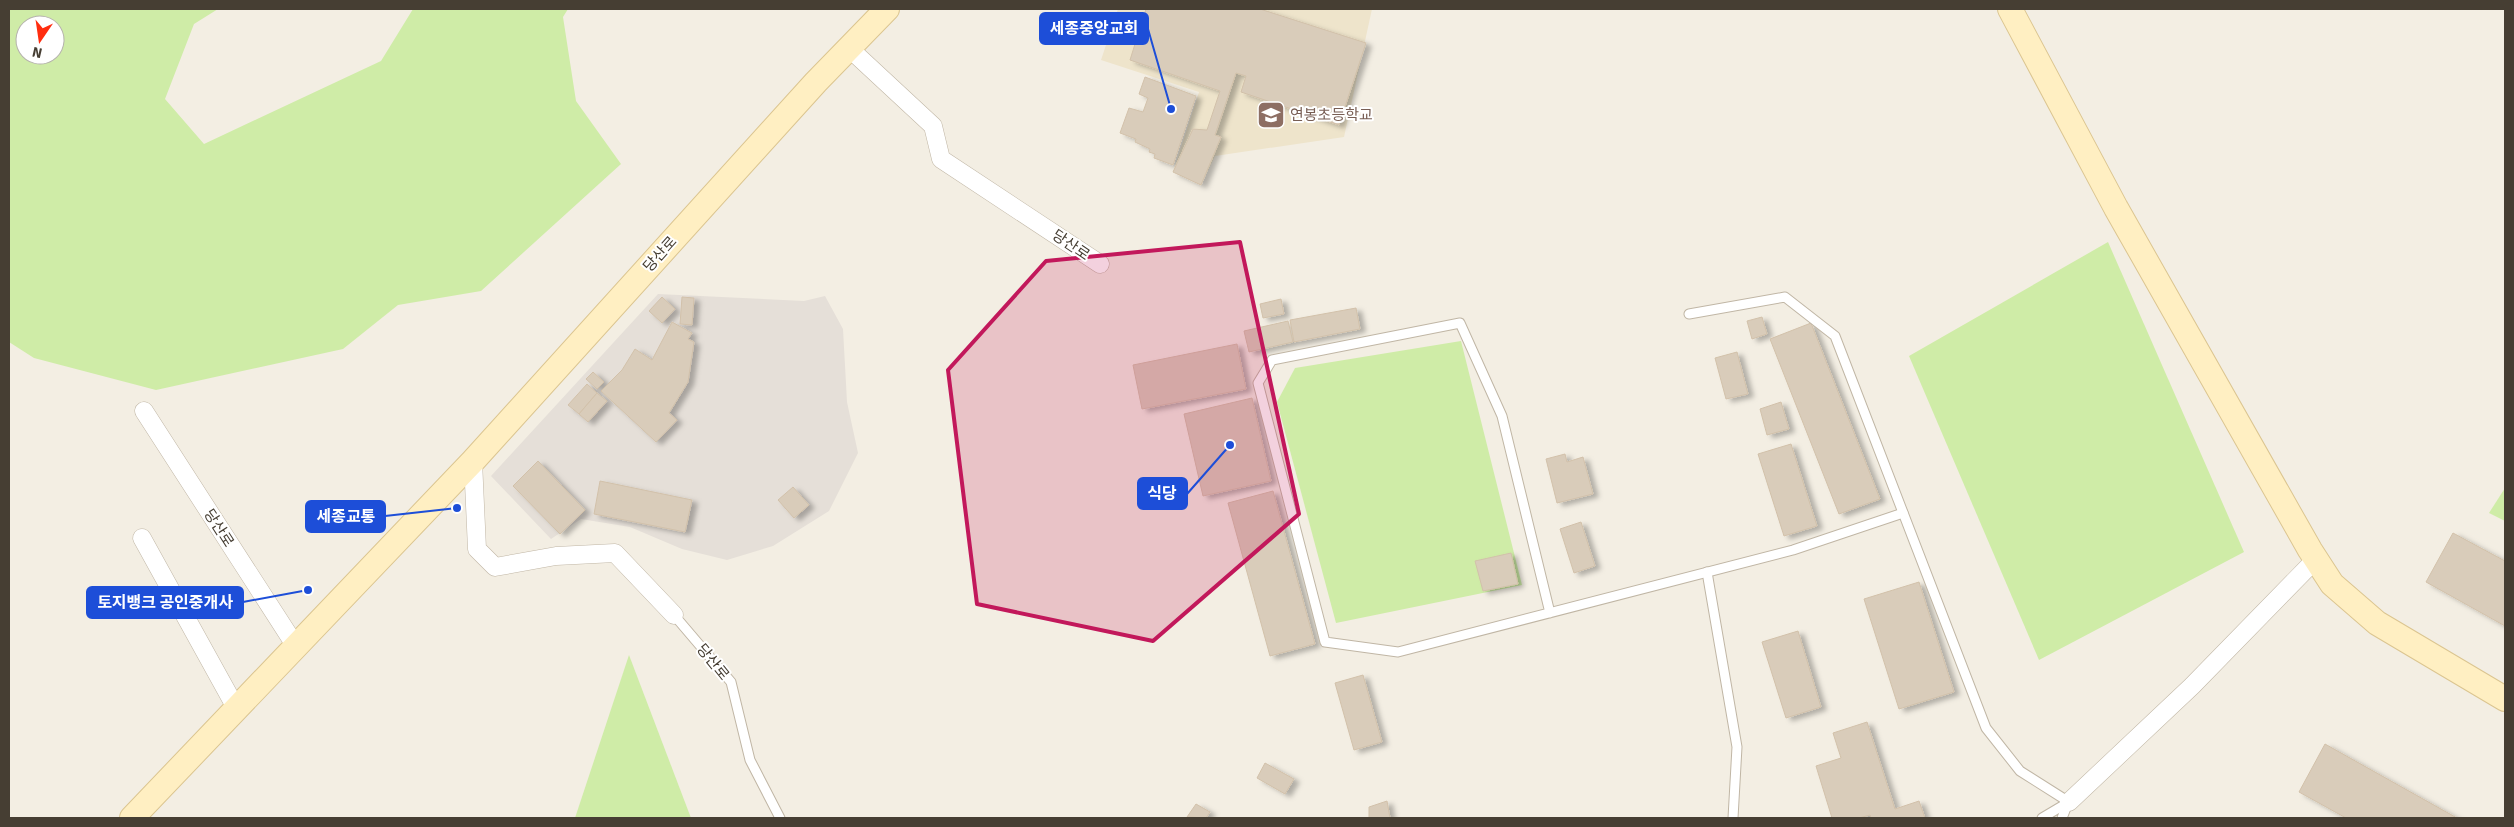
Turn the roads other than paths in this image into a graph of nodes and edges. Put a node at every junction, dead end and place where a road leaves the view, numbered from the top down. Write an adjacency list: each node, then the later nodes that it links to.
1 (887, 9): 3 (main road, 당산로)
2 (2010, 9): 10 (main road)
3 (848, 48): 4 (street, 당산로); 7 (main road, 당산로)
4 (1100, 264)
5 (1689, 314): 8 (lane)
6 (144, 411): 14 (street, 당산로)
7 (473, 461): 13 (street, 당산로); 14 (main road, 당산로)
8 (1903, 513): 11 (lane); 17 (lane)
9 (142, 538): 16 (street)
10 (2316, 560): 15 (main road); 17 (street)
11 (1707, 572): 12 (lane); 20 (lane)
12 (1550, 613): 12 (lane)
13 (674, 615): 19 (lane, 당산로)
14 (295, 645): 16 (main road, 당산로)
15 (2505, 699)
16 (236, 708): 18 (main road, 당산로)
17 (2065, 810): 21 (lane)
18 (132, 818)
19 (780, 818)
20 (1733, 818)
21 (2042, 818)

